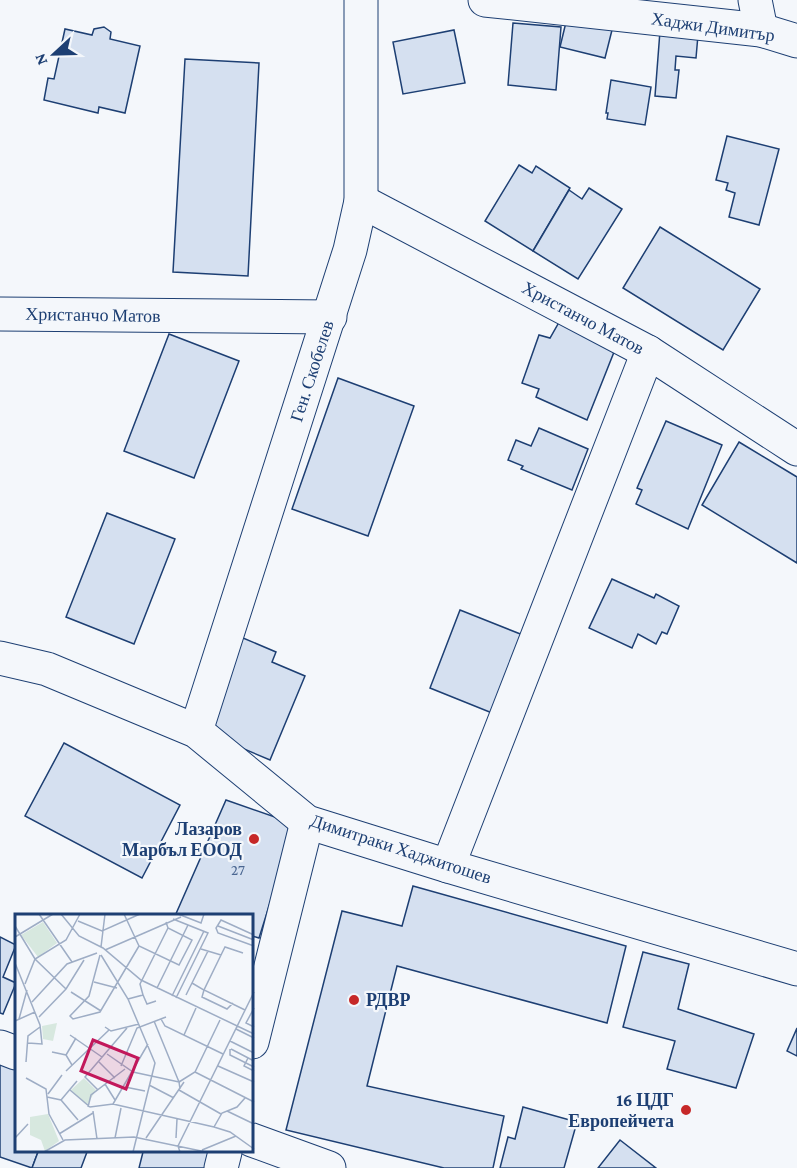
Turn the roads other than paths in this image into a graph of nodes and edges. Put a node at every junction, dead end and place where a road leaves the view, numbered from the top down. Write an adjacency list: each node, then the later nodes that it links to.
1 (361, 0): 5 (street, Ген. Скобелев)
2 (485, 0): 3 (street, Хаджи Димитър)
3 (758, 15): 4 (street, Хаджи Димитър)
4 (797, 41)
5 (361, 201): 7 (street, Ген. Скобелев); 8 (street, Христанчо Матов)
6 (0, 314): 7 (street, Христанчо Матов)
7 (330, 317): 11 (street, Ген. Скобелев)
8 (648, 352): 9 (street, Христанчо Матов); 13 (street)
9 (797, 449)
10 (0, 658): 11 (street, Димитраки Хаджитошев)
11 (196, 731): 12 (street, Димитраки Хаджитошев)
12 (307, 822): 13 (street, Димитраки Хаджитошев); 15 (street)
13 (448, 866): 14 (street, Димитраки Хаджитошев)
14 (797, 969)
15 (254, 1034)
16 (0, 1047): 17 (street)
17 (15, 1053)
18 (254, 1141): 21 (street)
19 (225, 1153): 20 (street)
20 (221, 1168)
21 (329, 1168)

